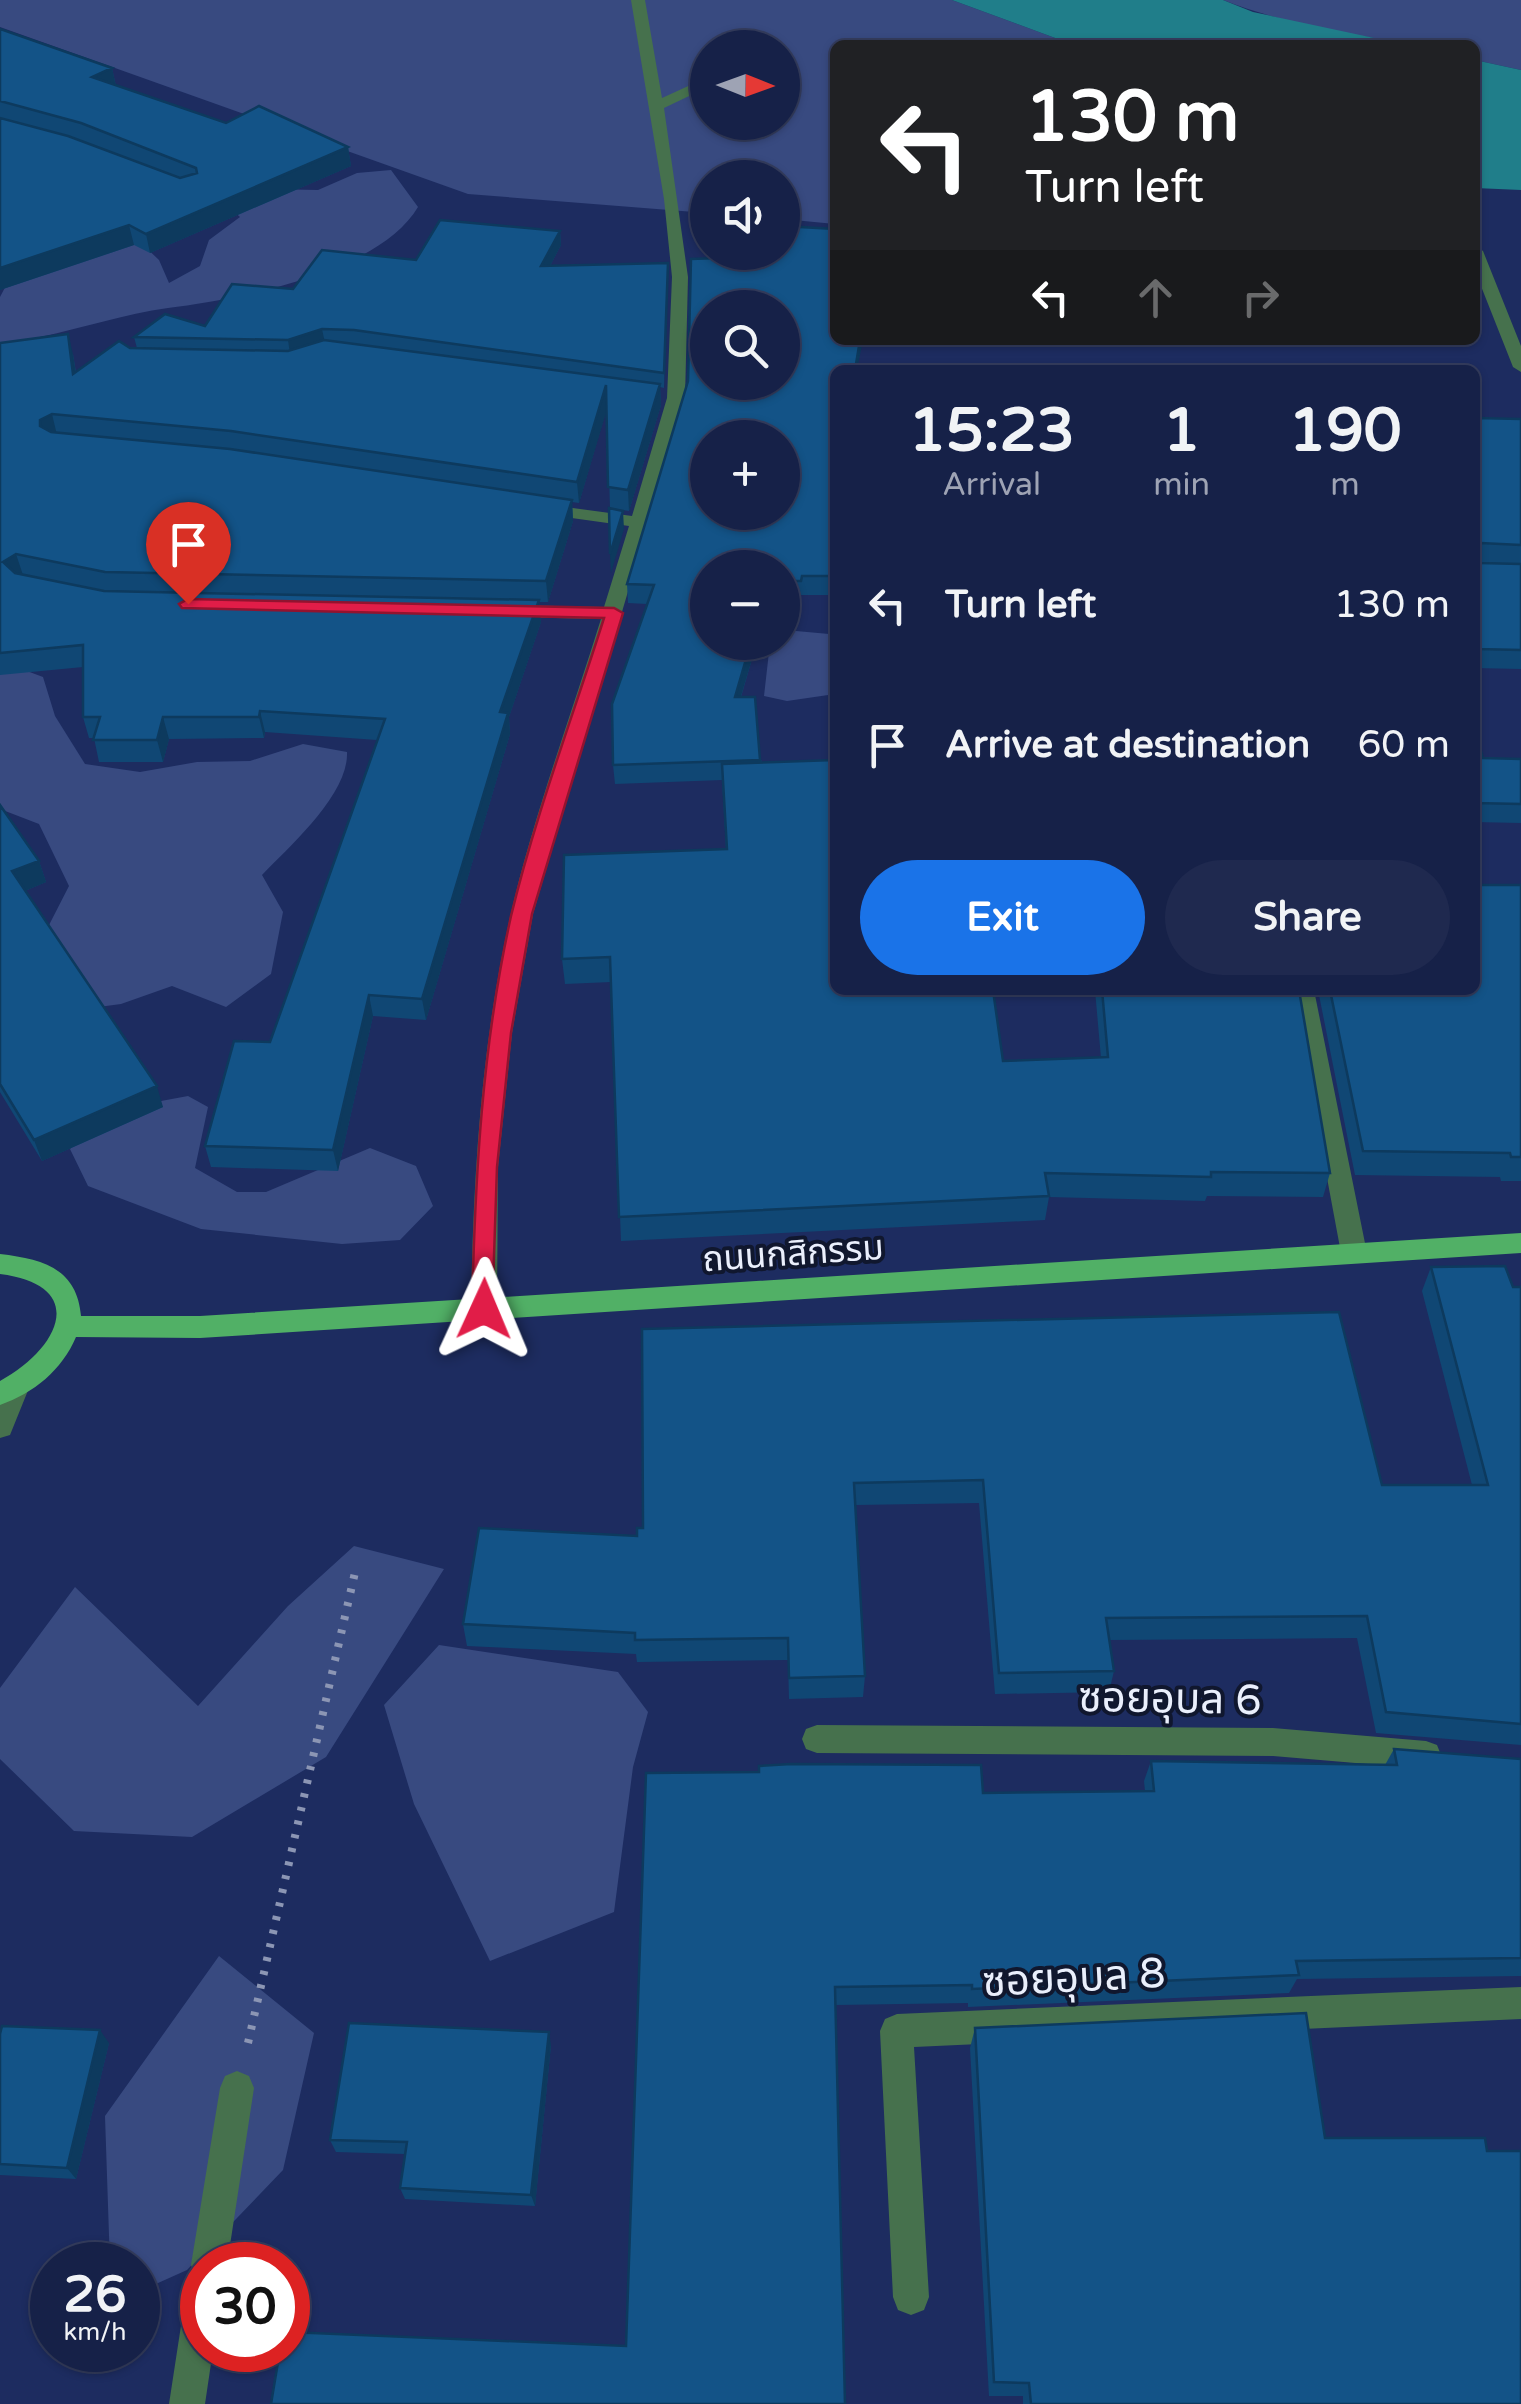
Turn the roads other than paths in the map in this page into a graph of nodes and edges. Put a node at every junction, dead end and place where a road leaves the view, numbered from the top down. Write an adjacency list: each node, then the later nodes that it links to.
1 (638, 0): 3 (street)
2 (690, 90): 3 (street)
3 (656, 106): 7 (street)
4 (1480, 264): 5 (street)
5 (1521, 368)
6 (528, 507): 7 (street)
7 (639, 522): 9 (street)
8 (478, 610): 9 (street)
9 (614, 613): 14 (street)
10 (1304, 995): 12 (street)
11 (1521, 1242): 12 (main road, ถนนกสิกรรม)
12 (1354, 1253): 14 (main road, ถนนกสิกรรม)
13 (1, 1262): 15 (main road)
14 (484, 1309): 15 (main road, ถนนกสิกรรม)
15 (69, 1326): 16 (main road)
16 (8, 1391): 17 (street)
17 (0, 1428)
18 (817, 1738): 19 (street, ซอยอุบล 6)
19 (1464, 1758)
20 (1521, 2003): 23 (street, ซอยอุบล 8)
21 (238, 2088): 22 (street)
22 (213, 2242)
23 (911, 2297)
24 (192, 2372): 25 (street)
25 (187, 2404)

